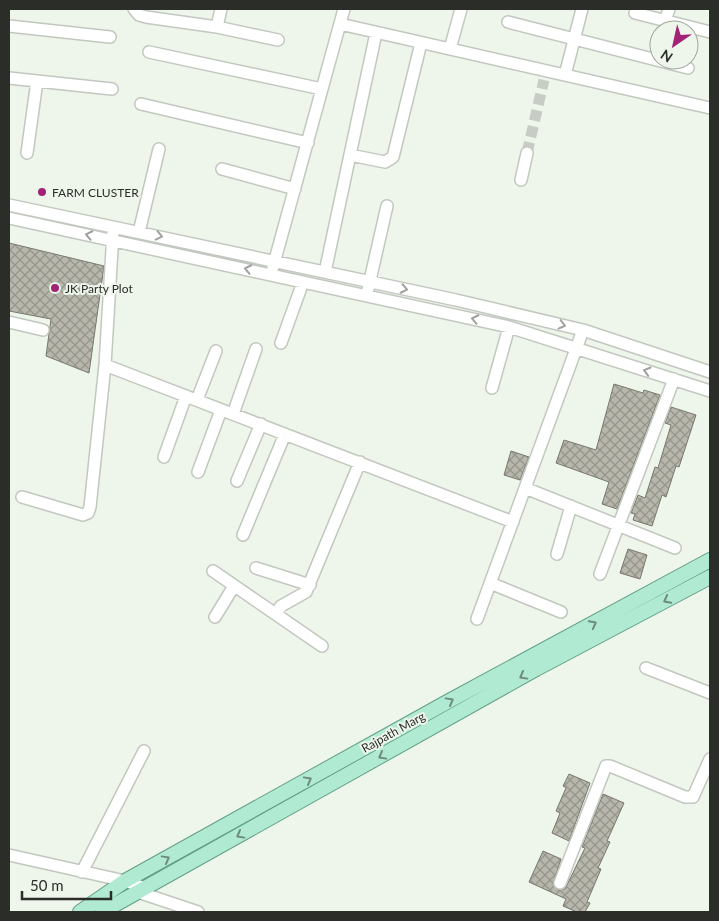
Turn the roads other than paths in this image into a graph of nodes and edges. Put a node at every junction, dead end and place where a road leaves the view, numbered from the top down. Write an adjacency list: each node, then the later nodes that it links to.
1 (134, 9): 11 (street)
2 (221, 9): 11 (street)
3 (344, 9): 9 (street)
4 (461, 9): 17 (street)
5 (582, 9): 14 (street)
6 (635, 13): 7 (street)
7 (661, 20)
8 (508, 22): 14 (street)
9 (340, 24): 12 (street); 24 (street)
10 (9, 26): 13 (street)
11 (217, 27): 15 (street)
12 (376, 33): 16 (street); 31 (street)
13 (110, 38)
14 (575, 38): 19 (street); 20 (street)
15 (278, 40)
16 (421, 43): 17 (street); 31 (street)
17 (450, 49): 20 (street)
18 (149, 52): 24 (street)
19 (649, 58)
20 (565, 75): 26 (street)
21 (9, 78): 22 (street)
22 (37, 81): 23 (street); 29 (street)
23 (112, 89)
24 (322, 89): 27 (street)
25 (141, 104): 27 (street)
26 (710, 108)
27 (308, 143): 34 (street)
28 (159, 149): 39 (street)
29 (27, 153)
30 (527, 153): 33 (street)
31 (350, 155): 42 (street)
32 (222, 168): 34 (street)
33 (521, 180)
34 (295, 189): 41 (street)
35 (9, 205): 38 (street)
36 (387, 206): 44 (street)
37 (9, 218): 40 (street, one-way to 37)
38 (114, 226): 39 (street); 40 (street)
39 (139, 232): 41 (street, one-way to 41)
40 (113, 240): 43 (street, one-way to 40); 55 (street)
41 (275, 262): 42 (street); 43 (street)
42 (325, 272): 44 (street)
43 (271, 274): 45 (street)
44 (370, 281): 46 (street); 50 (street, one-way to 50)
45 (303, 282): 46 (street); 51 (street)
46 (367, 296): 48 (street, one-way to 46)
47 (9, 322): 49 (street)
48 (509, 327): 52 (street); 58 (street)
49 (43, 330)
50 (583, 330): 52 (street); 56 (street)
51 (281, 343)
52 (577, 348): 57 (street, one-way to 52); 70 (street)
53 (256, 349): 63 (street)
54 (216, 350): 61 (street)
55 (105, 365): 60 (street); 71 (street)
56 (710, 372)
57 (674, 379): 59 (street); 74 (street)
58 (492, 388)
59 (710, 392)
60 (186, 396): 61 (street); 66 (street)
61 (197, 400): 62 (street)
62 (221, 410): 63 (street); 68 (street)
63 (233, 414): 64 (street)
64 (261, 424): 65 (street); 69 (street)
65 (284, 434): 67 (street); 75 (street)
66 (164, 457)
67 (360, 462): 73 (street); 84 (street)
68 (198, 472)
69 (237, 481)
70 (525, 488): 72 (street); 73 (street)
71 (22, 497)
72 (571, 506): 74 (street); 77 (street)
73 (513, 522): 83 (street)
74 (619, 525): 76 (street); 81 (street)
75 (243, 535)
76 (676, 548)
77 (557, 554)
78 (710, 560): 97 (main road, Rajpath Marg, one-way to 78)
79 (256, 568): 84 (street)
80 (213, 571): 85 (street)
81 (600, 574)
82 (710, 577): 99 (main road, Rajpath Marg, one-way to 99)
83 (490, 583): 86 (street); 89 (street)
84 (310, 585): 87 (street)
85 (234, 586): 87 (street); 88 (street)
86 (561, 612)
87 (276, 614): 90 (street)
88 (215, 617)
89 (477, 619)
90 (322, 646)
91 (646, 668): 92 (street)
92 (710, 694)
93 (144, 751): 96 (street)
94 (710, 759): 98 (street)
95 (9, 855): 96 (street)
96 (82, 872): 97 (street)
97 (125, 881): 99 (street); 100 (main road, Rajpath Marg)
98 (560, 883)
99 (142, 890): 101 (main road, Rajpath Marg); 102 (street)
100 (80, 912)
101 (102, 912)
102 (198, 912)

